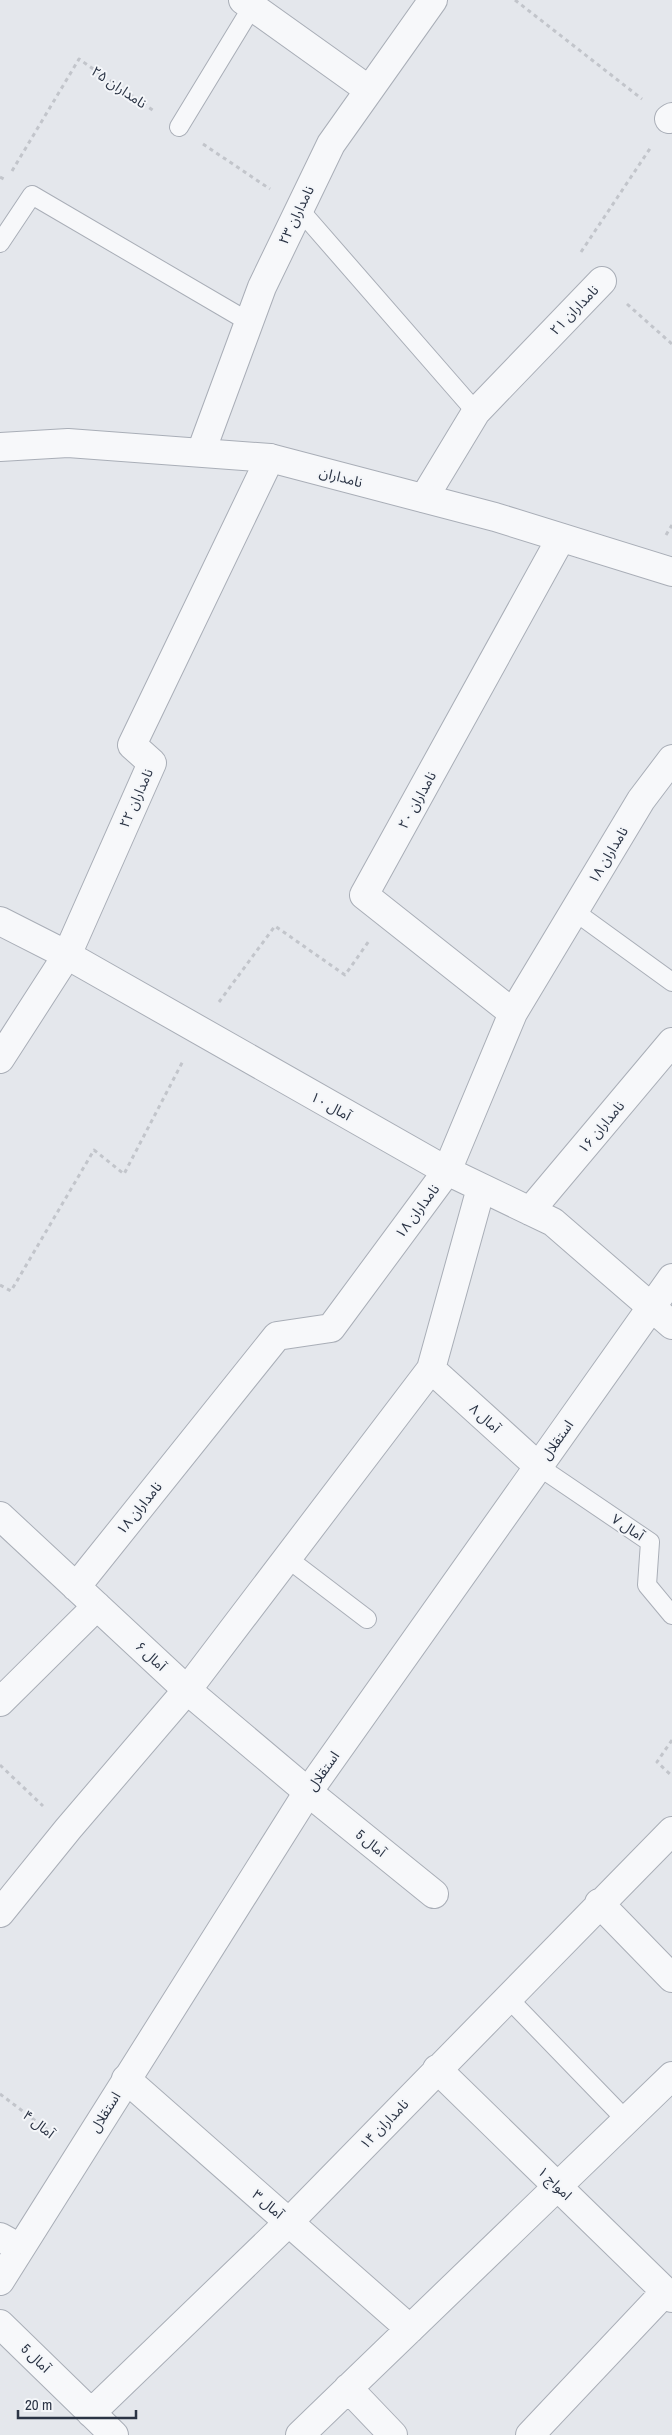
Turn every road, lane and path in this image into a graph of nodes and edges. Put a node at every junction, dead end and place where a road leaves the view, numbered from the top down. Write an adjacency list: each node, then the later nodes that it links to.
1 (433, 0): 4 (street, نامداران ۲۳)
2 (515, 0): 5 (path)
3 (247, 3): 4 (street); 6 (lane)
4 (369, 90): 8 (street, نامداران ۲۳)
5 (670, 118): 10 (path, نامداران ۲۱)
6 (179, 127): 7 (path, نامداران ۲۵); 8 (path, نامداران ۲۵)
7 (0, 177)
8 (300, 209): 11 (street, نامداران ۲۳); 13 (lane)
9 (0, 243): 11 (lane)
10 (602, 281): 12 (path); 13 (street, نامداران ۲۱)
11 (249, 322): 15 (street, نامداران ۲۳)
12 (672, 344)
13 (476, 412): 17 (street, نامداران ۲۱)
14 (3, 452): 15 (street, نامداران)
15 (200, 452): 16 (street, نامداران)
16 (270, 458): 17 (street, نامداران); 24 (street, نامداران ۲۲)
17 (424, 498): 18 (street, نامداران)
18 (561, 538): 19 (street, نامداران); 22 (street, نامداران ۲۰)
19 (672, 572)
20 (672, 759): 21 (street, نامداران ۱۸)
21 (574, 910): 25 (lane); 26 (street, نامداران ۱۸)
22 (388, 914): 26 (street, نامداران ۲۰); 27 (path)
23 (0, 921): 24 (street, آمال ۱۰)
24 (66, 955): 27 (street, آمال ۱۰); 29 (street, نامداران ۲۲)
25 (672, 982)
26 (513, 1013): 30 (street, نامداران ۱۸)
27 (198, 1030): 30 (street, آمال ۱۰); 34 (path)
28 (672, 1042): 32 (street, نامداران ۱۶)
29 (0, 1058)
30 (447, 1171): 31 (street, آمال ۱۰); 41 (street, نامداران ۱۸)
31 (481, 1188): 32 (street, آمال ۱۰); 37 (street)
32 (530, 1211): 35 (street, آمال ۱۰)
33 (672, 1278): 35 (street, استقلال)
34 (0, 1285)
35 (650, 1307): 36 (street, آمال ۱۰); 38 (street, استقلال)
36 (672, 1325)
37 (431, 1369): 38 (street, آمال ۸); 40 (street)
38 (538, 1466): 43 (lane, آمال ۷); 50 (street, استقلال)
39 (0, 1516): 41 (street, آمال ۶)
40 (287, 1558): 44 (lane); 45 (street)
41 (76, 1587): 42 (street, آمال ۶)
42 (97, 1606): 45 (street, آمال ۶); 46 (street)
43 (672, 1615)
44 (367, 1619)
45 (187, 1690): 50 (street, آمال ۶); 51 (street)
46 (0, 1702)
47 (672, 1740): 49 (path)
48 (0, 1765): 51 (path)
49 (672, 1776)
50 (308, 1792): 53 (street, آمال 5); 60 (street, استقلال)
51 (68, 1829): 55 (street)
52 (672, 1831): 54 (street, نامداران ۱۴)
53 (434, 1894)
54 (599, 1903): 56 (street); 57 (street, نامداران ۱۴)
55 (0, 1913)
56 (672, 1978)
57 (507, 1997): 58 (street, نامداران ۱۴); 62 (lane)
58 (437, 2069): 64 (street, امواج ۱); 65 (street, نامداران ۱۴)
59 (672, 2076): 62 (street)
60 (126, 2079): 63 (street, استقلال); 65 (street, آمال ۳)
61 (0, 2094): 63 (path, آمال ۴)
62 (626, 2120): 64 (street)
63 (79, 2154): 66 (street, استقلال)
64 (558, 2186): 68 (street, امواج ۱); 70 (street)
65 (288, 2222): 70 (street, آمال ۳); 72 (street, نامداران ۱۴)
66 (10, 2243): 67 (street, استقلال)
67 (0, 2281)
68 (668, 2295): 76 (street)
69 (0, 2324): 72 (street, آمال 5)
70 (410, 2329): 71 (street)
71 (348, 2388): 74 (street); 75 (street)
72 (91, 2413): 73 (street, آمال 5)
73 (114, 2435)
74 (300, 2435)
75 (393, 2435)
76 (530, 2435)

